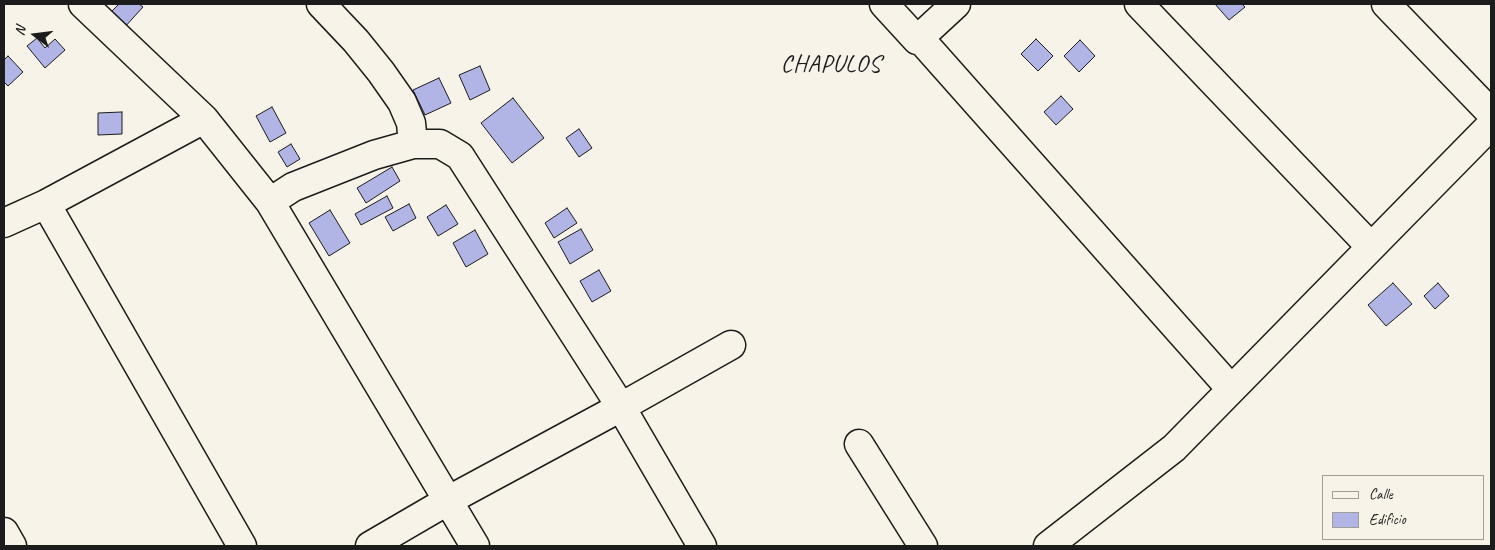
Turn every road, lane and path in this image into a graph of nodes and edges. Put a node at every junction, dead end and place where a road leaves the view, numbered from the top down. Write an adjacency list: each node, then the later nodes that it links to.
1 (83, 4): 9 (street)
2 (321, 4): 11 (street)
3 (884, 4): 7 (street)
4 (956, 4): 7 (street)
5 (1139, 4): 15 (street)
6 (1386, 4): 8 (street)
7 (917, 40): 17 (street)
8 (1491, 113)
9 (204, 119): 12 (street); 13 (street)
10 (1491, 125): 15 (street)
11 (413, 144): 12 (street); 18 (street)
12 (270, 202): 20 (street)
13 (46, 204): 14 (street); 23 (street)
14 (4, 223)
15 (1370, 247): 17 (street)
16 (731, 346): 18 (street)
17 (1231, 389): 28 (street)
18 (621, 407): 20 (street); 26 (street)
19 (859, 444): 27 (street)
20 (449, 500): 24 (street); 25 (street)
21 (4, 532): 22 (street)
22 (12, 546)
23 (242, 546)
24 (370, 546)
25 (476, 546)
26 (702, 546)
27 (923, 546)
28 (1048, 546)

